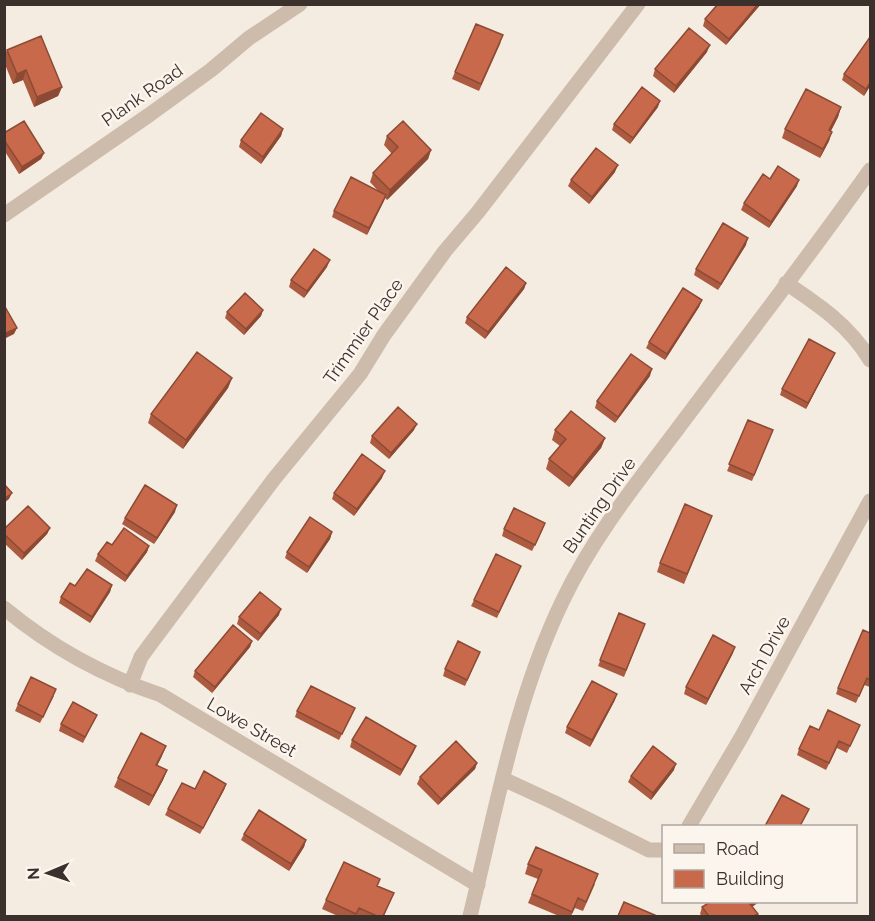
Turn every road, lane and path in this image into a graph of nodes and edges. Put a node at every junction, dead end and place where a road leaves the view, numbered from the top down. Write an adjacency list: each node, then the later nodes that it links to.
1 (300, 4): 4 (street, Plank Road)
2 (638, 4): 9 (street, Trimmier Place)
3 (870, 170): 5 (street, Bunting Drive)
4 (4, 215)
5 (786, 284): 6 (street); 10 (street, Bunting Drive)
6 (870, 360)
7 (870, 501): 11 (street, Arch Drive)
8 (4, 608): 9 (street, Lowe Street)
9 (130, 685): 13 (street, Lowe Street)
10 (503, 779): 12 (street); 13 (street, Bunting Drive)
11 (689, 825)
12 (662, 850)
13 (478, 885): 14 (street, Bunting Drive)
14 (470, 916)

